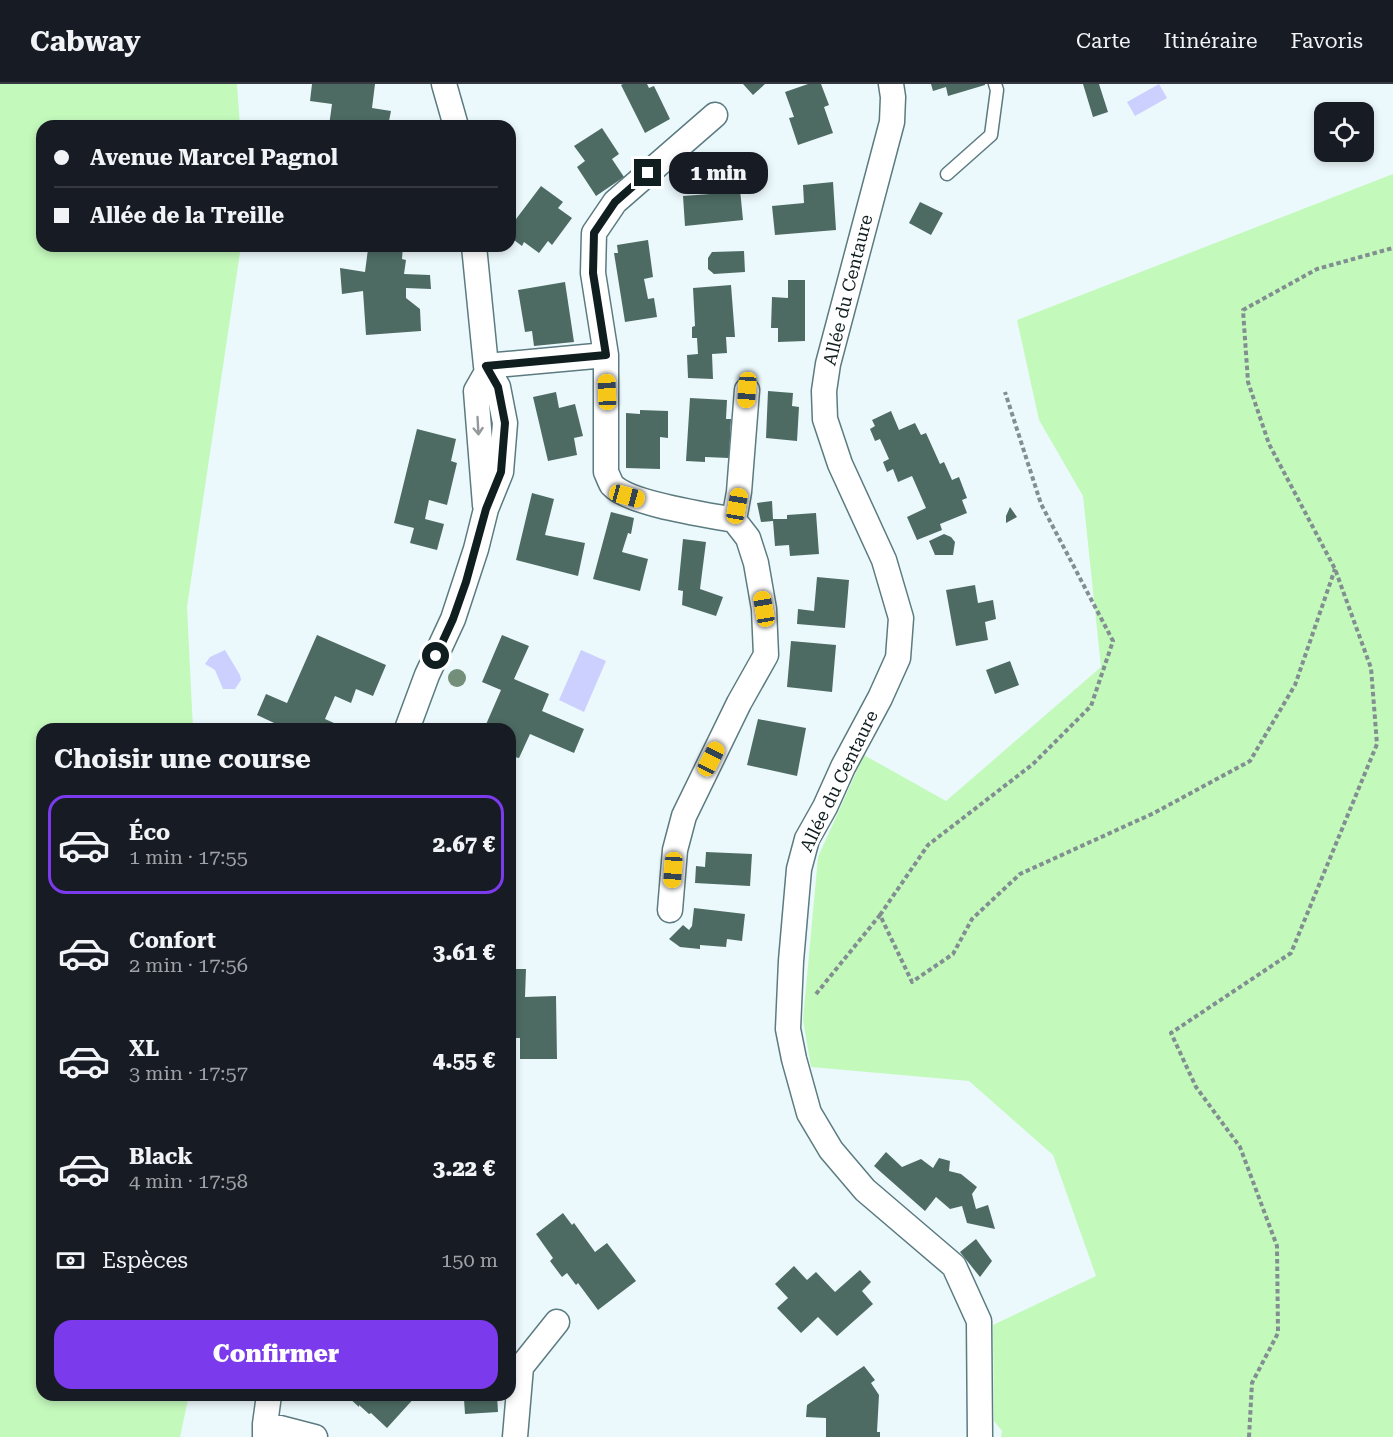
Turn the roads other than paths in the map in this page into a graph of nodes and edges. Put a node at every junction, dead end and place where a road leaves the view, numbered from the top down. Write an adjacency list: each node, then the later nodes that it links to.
1 (444, 84): 5 (street)
2 (891, 84): 19 (street, Allée du Centaure)
3 (995, 84): 6 (lane)
4 (715, 115): 8 (street)
5 (454, 120)
6 (947, 174)
7 (475, 252): 9 (street)
8 (606, 355): 9 (street); 11 (street)
9 (487, 368): 12 (street)
10 (747, 390): 11 (street)
11 (734, 520): 13 (street)
12 (408, 723)
13 (670, 910)
14 (557, 1322): 18 (street)
15 (268, 1401): 16 (street)
16 (265, 1430): 17 (street)
17 (315, 1437)
18 (515, 1437)
19 (980, 1437)

